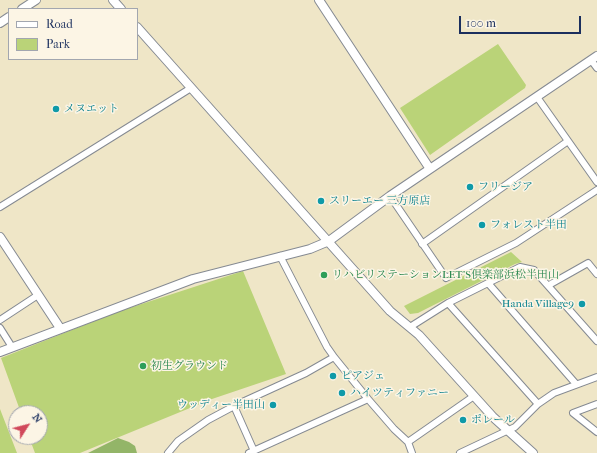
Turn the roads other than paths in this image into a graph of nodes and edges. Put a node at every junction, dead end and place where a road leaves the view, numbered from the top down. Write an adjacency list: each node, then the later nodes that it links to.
1 (36, 0): 4 (street)
2 (113, 0): 5 (street)
3 (319, 0): 12 (street)
4 (24, 8)
5 (120, 8)
6 (138, 28): 9 (street)
7 (594, 58): 8 (street); 10 (street)
8 (597, 68)
9 (191, 88): 16 (street); 18 (street)
10 (537, 97): 11 (street); 12 (street)
11 (568, 141): 13 (street); 19 (street)
12 (430, 169): 15 (street)
13 (597, 182)
14 (597, 190): 19 (street)
15 (390, 196): 18 (street); 19 (street)
16 (0, 207)
17 (0, 237): 24 (street)
18 (329, 241): 20 (street); 27 (street)
19 (422, 244)
20 (280, 256): 29 (street); 33 (street)
21 (597, 274): 23 (street)
22 (488, 283): 23 (street); 25 (street); 35 (street)
23 (549, 285): 30 (street)
24 (38, 295): 26 (street); 29 (street)
25 (448, 303): 27 (street); 38 (street)
26 (0, 320)
27 (410, 327): 36 (street)
28 (0, 328): 31 (street)
29 (60, 328): 31 (street)
30 (597, 341)
31 (12, 347): 32 (street)
32 (0, 352)
33 (334, 357): 37 (street); 40 (street)
34 (597, 376): 35 (street)
35 (576, 384): 38 (street)
36 (474, 396): 41 (street); 43 (street)
37 (368, 399): 43 (street); 44 (street)
38 (538, 404): 41 (street)
39 (597, 404): 42 (street)
40 (234, 406): 44 (street); 45 (street)
41 (507, 431): 47 (street); 48 (street)
42 (597, 432)
43 (408, 442): 46 (street)
44 (252, 452)
45 (168, 453)
46 (412, 453)
47 (460, 453)
48 (533, 453)

